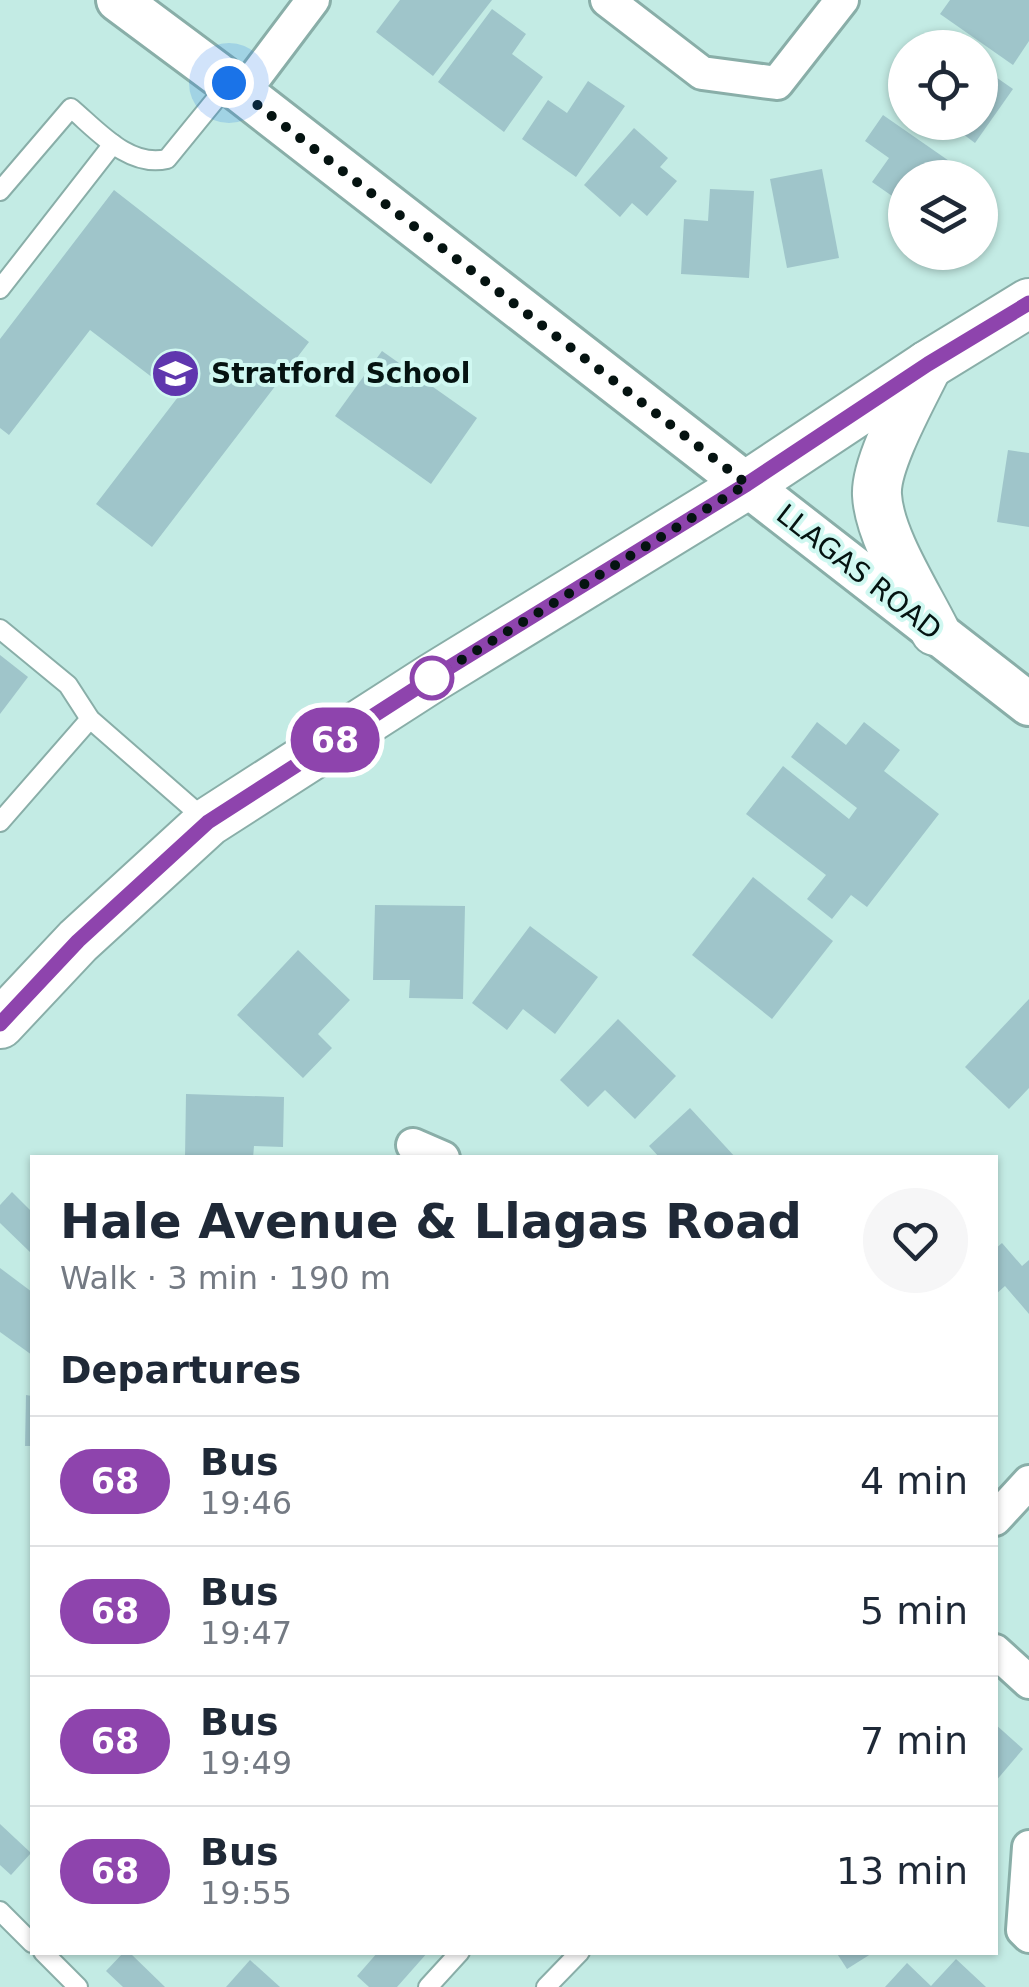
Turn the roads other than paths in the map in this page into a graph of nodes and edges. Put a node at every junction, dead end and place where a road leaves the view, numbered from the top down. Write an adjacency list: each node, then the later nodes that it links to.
1 (118, 0): 5 (street, LLAGAS ROAD)
2 (313, 0): 5 (street)
3 (606, 0): 4 (street)
4 (842, 0)
5 (236, 88): 6 (lane); 11 (street, LLAGAS ROAD)
6 (114, 144): 7 (lane); 8 (lane)
7 (0, 191)
8 (0, 289)
9 (1029, 302): 10 (main road)
10 (928, 364): 11 (main road); 13 (main road)
11 (747, 484): 13 (street, LLAGAS ROAD); 17 (main road)
12 (0, 629): 15 (lane)
13 (935, 631): 14 (street, LLAGAS ROAD)
14 (1029, 704)
15 (90, 719): 16 (lane); 17 (lane)
16 (0, 822)
17 (208, 822): 18 (main road)
18 (0, 1024)
19 (1029, 1482): 20 (street)
20 (998, 1516)
21 (998, 1653): 22 (street)
22 (1029, 1682)
23 (1029, 1846): 25 (street)
24 (0, 1911): 26 (lane)
25 (1029, 1936)
26 (30, 1940)
27 (46, 1955): 30 (lane)
28 (457, 1955): 31 (lane)
29 (577, 1955): 32 (lane)
30 (78, 1987)
31 (428, 1987)
32 (546, 1987)

